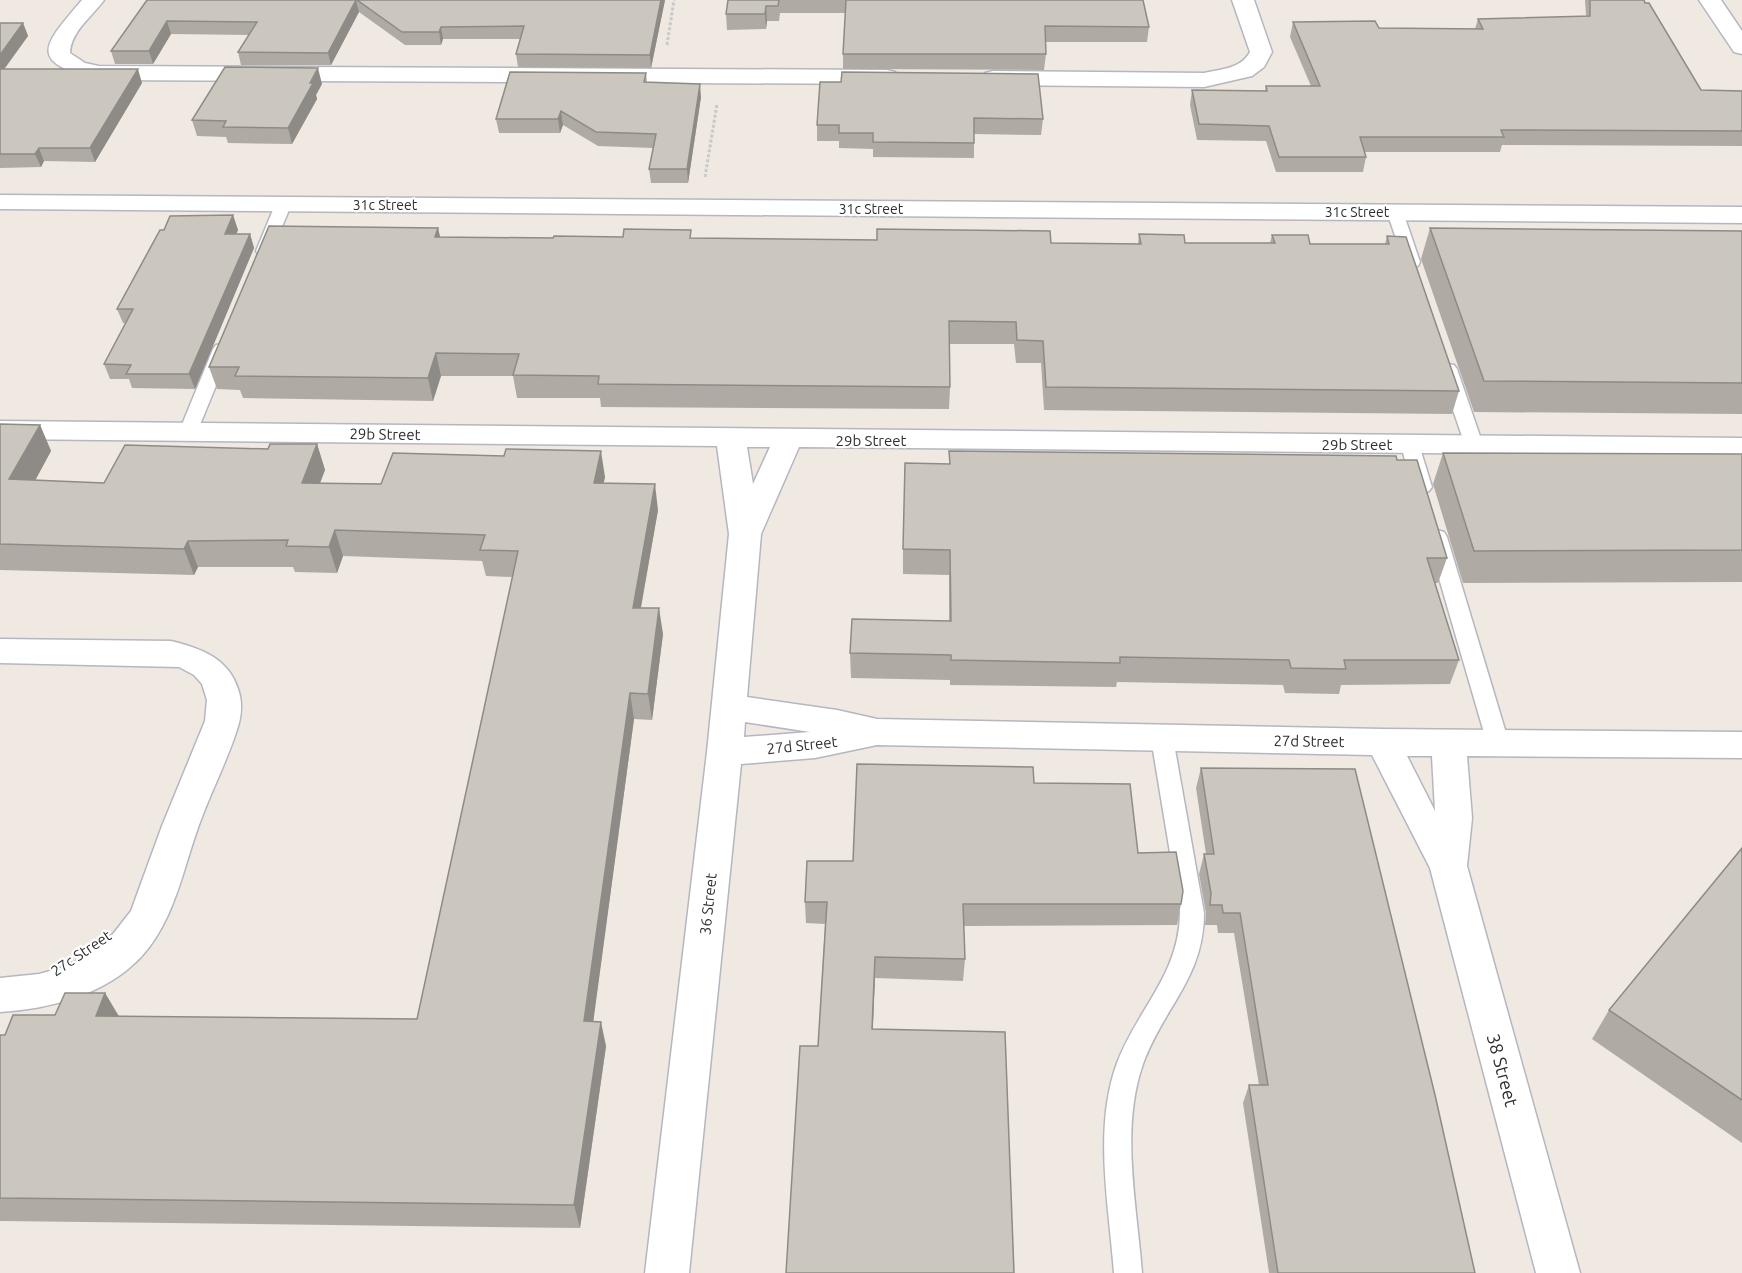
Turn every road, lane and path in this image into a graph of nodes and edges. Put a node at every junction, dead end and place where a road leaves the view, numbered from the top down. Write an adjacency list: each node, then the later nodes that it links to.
1 (93, 0): 6 (street)
2 (674, 0): 6 (path)
3 (1243, 0): 9 (street)
4 (1710, 0): 5 (street)
5 (1742, 47)
6 (662, 76): 7 (street)
7 (721, 76): 8 (street); 12 (path)
8 (909, 77)
9 (967, 78)
10 (0, 202): 11 (street, 31c Street)
11 (283, 205): 12 (street, 31c Street); 15 (lane)
12 (700, 207): 13 (street, 31c Street)
13 (1395, 212): 14 (street, 31c Street); 16 (lane)
14 (1742, 215)
15 (256, 269)
16 (1418, 279)
17 (228, 334): 20 (lane)
18 (1444, 356): 24 (lane)
19 (0, 430): 20 (street, 29b Street)
20 (188, 432): 21 (street, 29b Street)
21 (731, 439): 22 (street, 29b Street); 26 (street, 36 Street)
22 (788, 440): 23 (street, 29b Street); 26 (street, 36 Street)
23 (1410, 444): 24 (street, 29b Street); 33 (lane)
24 (1474, 445): 25 (street, 29b Street)
25 (1742, 447)
26 (746, 534): 28 (street, 36 Street)
27 (0, 651): 37 (street, 27c Street)
28 (729, 707): 29 (street, 27d Street); 35 (street, 36 Street)
29 (877, 732): 30 (street, 27d Street); 35 (street, 27d Street)
30 (1162, 738): 31 (street, 27d Street); 39 (lane)
31 (1383, 742): 32 (street, 27d Street); 36 (street, 38 Street)
32 (1449, 743): 33 (street, 27d Street); 36 (street, 38 Street)
33 (1498, 743): 34 (street, 27d Street)
34 (1742, 745)
35 (725, 752): 38 (street, 36 Street)
36 (1448, 866): 40 (street, 38 Street)
37 (2, 995)
38 (667, 1273)
39 (1128, 1273)
40 (1558, 1273)

